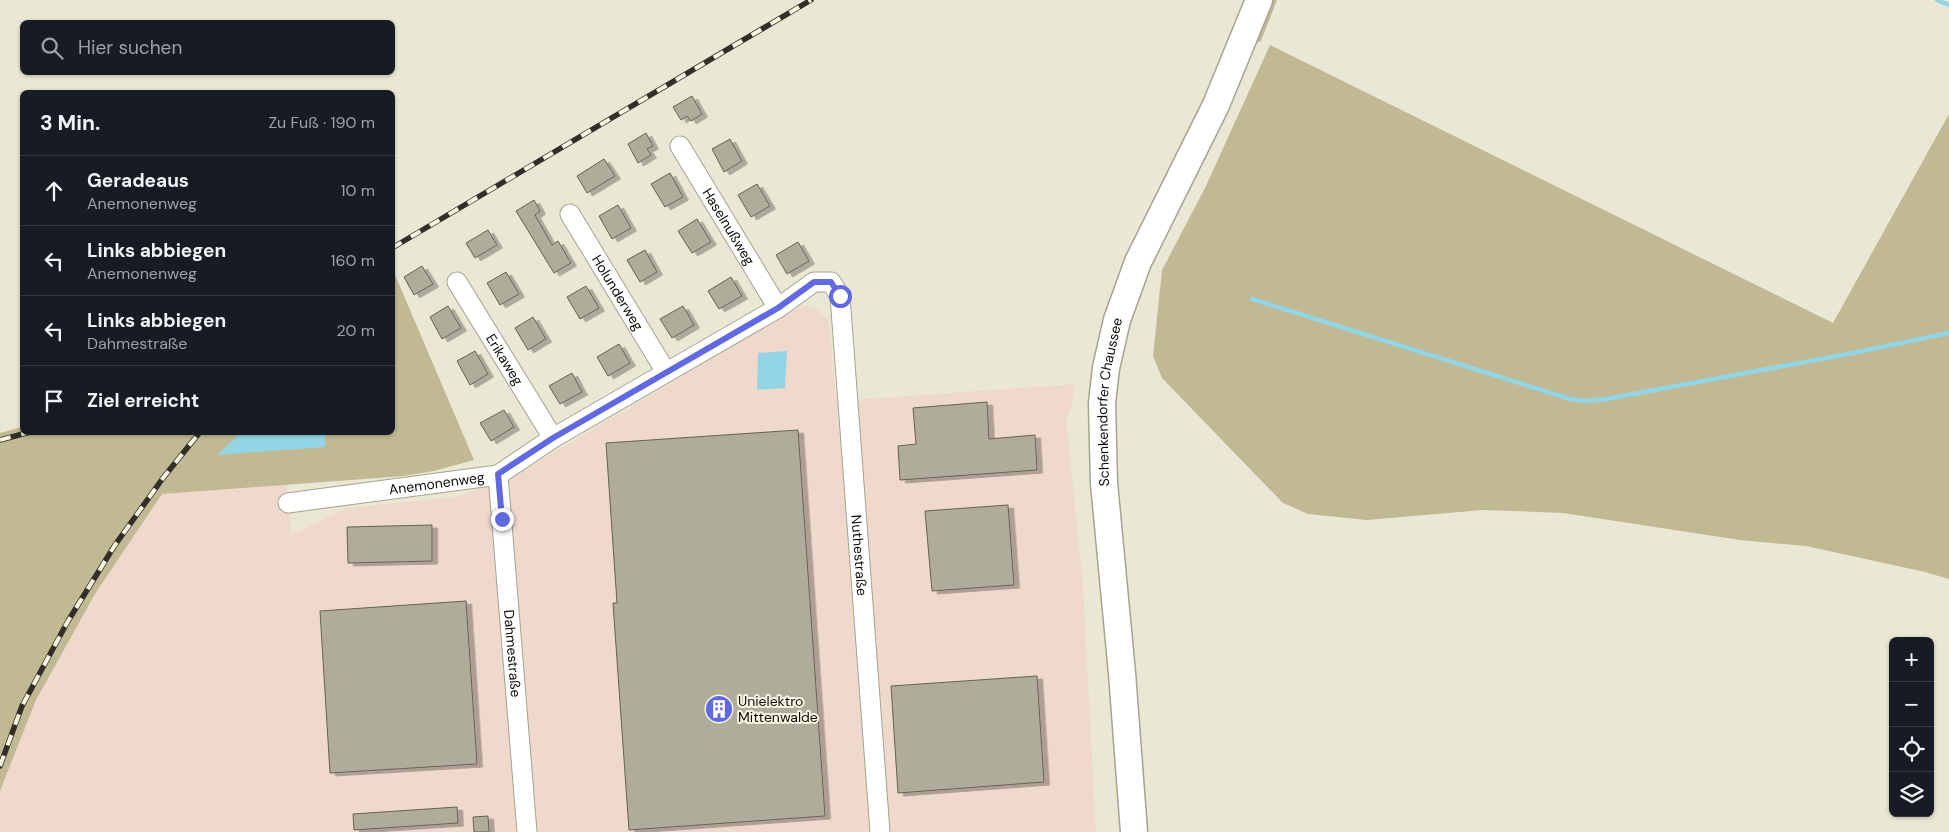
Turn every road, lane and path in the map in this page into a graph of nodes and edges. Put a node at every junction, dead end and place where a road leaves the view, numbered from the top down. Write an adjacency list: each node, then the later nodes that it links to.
1 (1259, 0): 13 (main road, Schenkendorfer Chaussee)
2 (680, 146): 6 (street, Haselnußweg)
3 (570, 214): 7 (street, Holunderweg)
4 (457, 282): 8 (street, Erikaweg)
5 (831, 282): 6 (street, Anemonenweg); 12 (street, Nuthestraße)
6 (778, 308): 7 (street, Anemonenweg)
7 (666, 372): 8 (street, Anemonenweg)
8 (553, 438): 9 (street, Anemonenweg)
9 (498, 474): 10 (street, Anemonenweg); 11 (street, Dahmestraße)
10 (288, 503)
11 (527, 832)
12 (880, 832)
13 (1134, 832)

